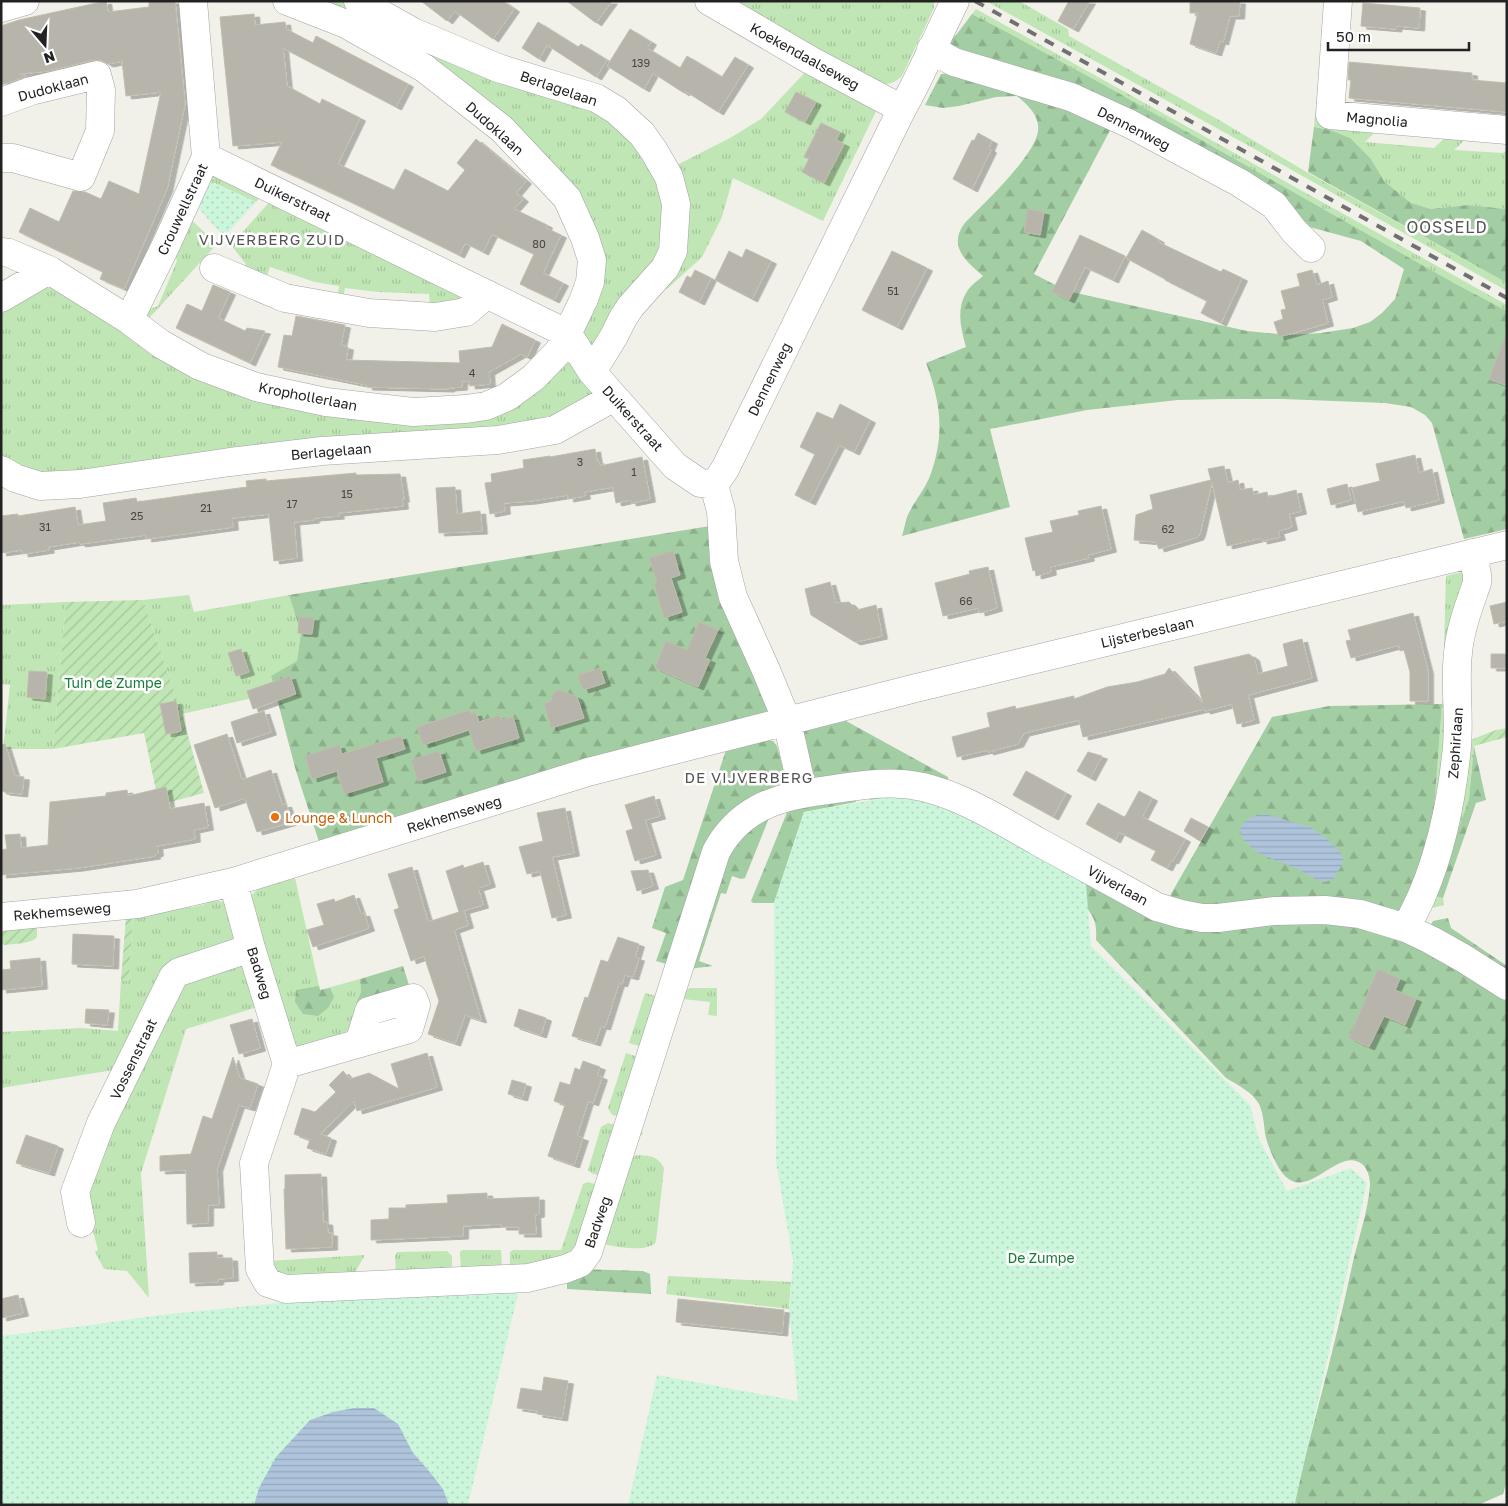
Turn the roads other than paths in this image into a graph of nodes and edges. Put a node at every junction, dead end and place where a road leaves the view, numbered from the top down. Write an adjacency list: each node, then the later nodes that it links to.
1 (25, 1): 8 (street)
2 (193, 1): 13 (street, Crouwellstraat)
3 (287, 1): 22 (street, Dudoklaan)
4 (358, 1): 23 (street, Berlagelaan)
5 (709, 1): 11 (street, Koekendaalseweg)
6 (955, 1): 9 (street, Dennenweg)
7 (1338, 1): 12 (street, Magnolia)
8 (1, 8)
9 (931, 49): 11 (street, Dennenweg); 15 (street, Dennenweg)
10 (1, 102): 14 (street, Dudoklaan)
11 (902, 108): 26 (street, Dennenweg)
12 (1507, 130)
13 (206, 157): 19 (street, Duikerstraat); 21 (street, Crouwellstraat)
14 (1, 158)
15 (1311, 248)
16 (1, 252): 18 (street)
17 (214, 268): 19 (street)
18 (49, 270): 20 (street); 21 (street, Krophollerlaan)
19 (487, 294): 22 (street, Duikerstraat)
20 (1, 298)
21 (129, 320): 22 (street, Krophollerlaan)
22 (568, 334): 23 (street, Duikerstraat)
23 (592, 372): 24 (street, Duikerstraat)
24 (614, 397): 26 (street, Duikerstraat); 27 (street, Berlagelaan)
25 (1, 470): 27 (street, Berlagelaan)
26 (714, 485): 31 (street)
27 (40, 486): 28 (street, Berlagelaan)
28 (1, 492)
29 (1507, 545): 30 (street, Lijsterbeslaan)
30 (1472, 553): 31 (street, Lijsterbeslaan); 35 (street, Zephirlaan)
31 (787, 721): 32 (street); 33 (street, Rekhemseweg)
32 (803, 793): 35 (street, Vijverlaan); 39 (street, Badweg)
33 (234, 882): 34 (street, Rekhemseweg); 36 (street, Badweg)
34 (1, 917)
35 (1406, 928): 37 (street, Vijverlaan)
36 (252, 948): 39 (street, Badweg); 40 (street, Vossenstraat)
37 (1507, 986)
38 (360, 1043): 39 (street)
39 (287, 1064)
40 (81, 1223)

